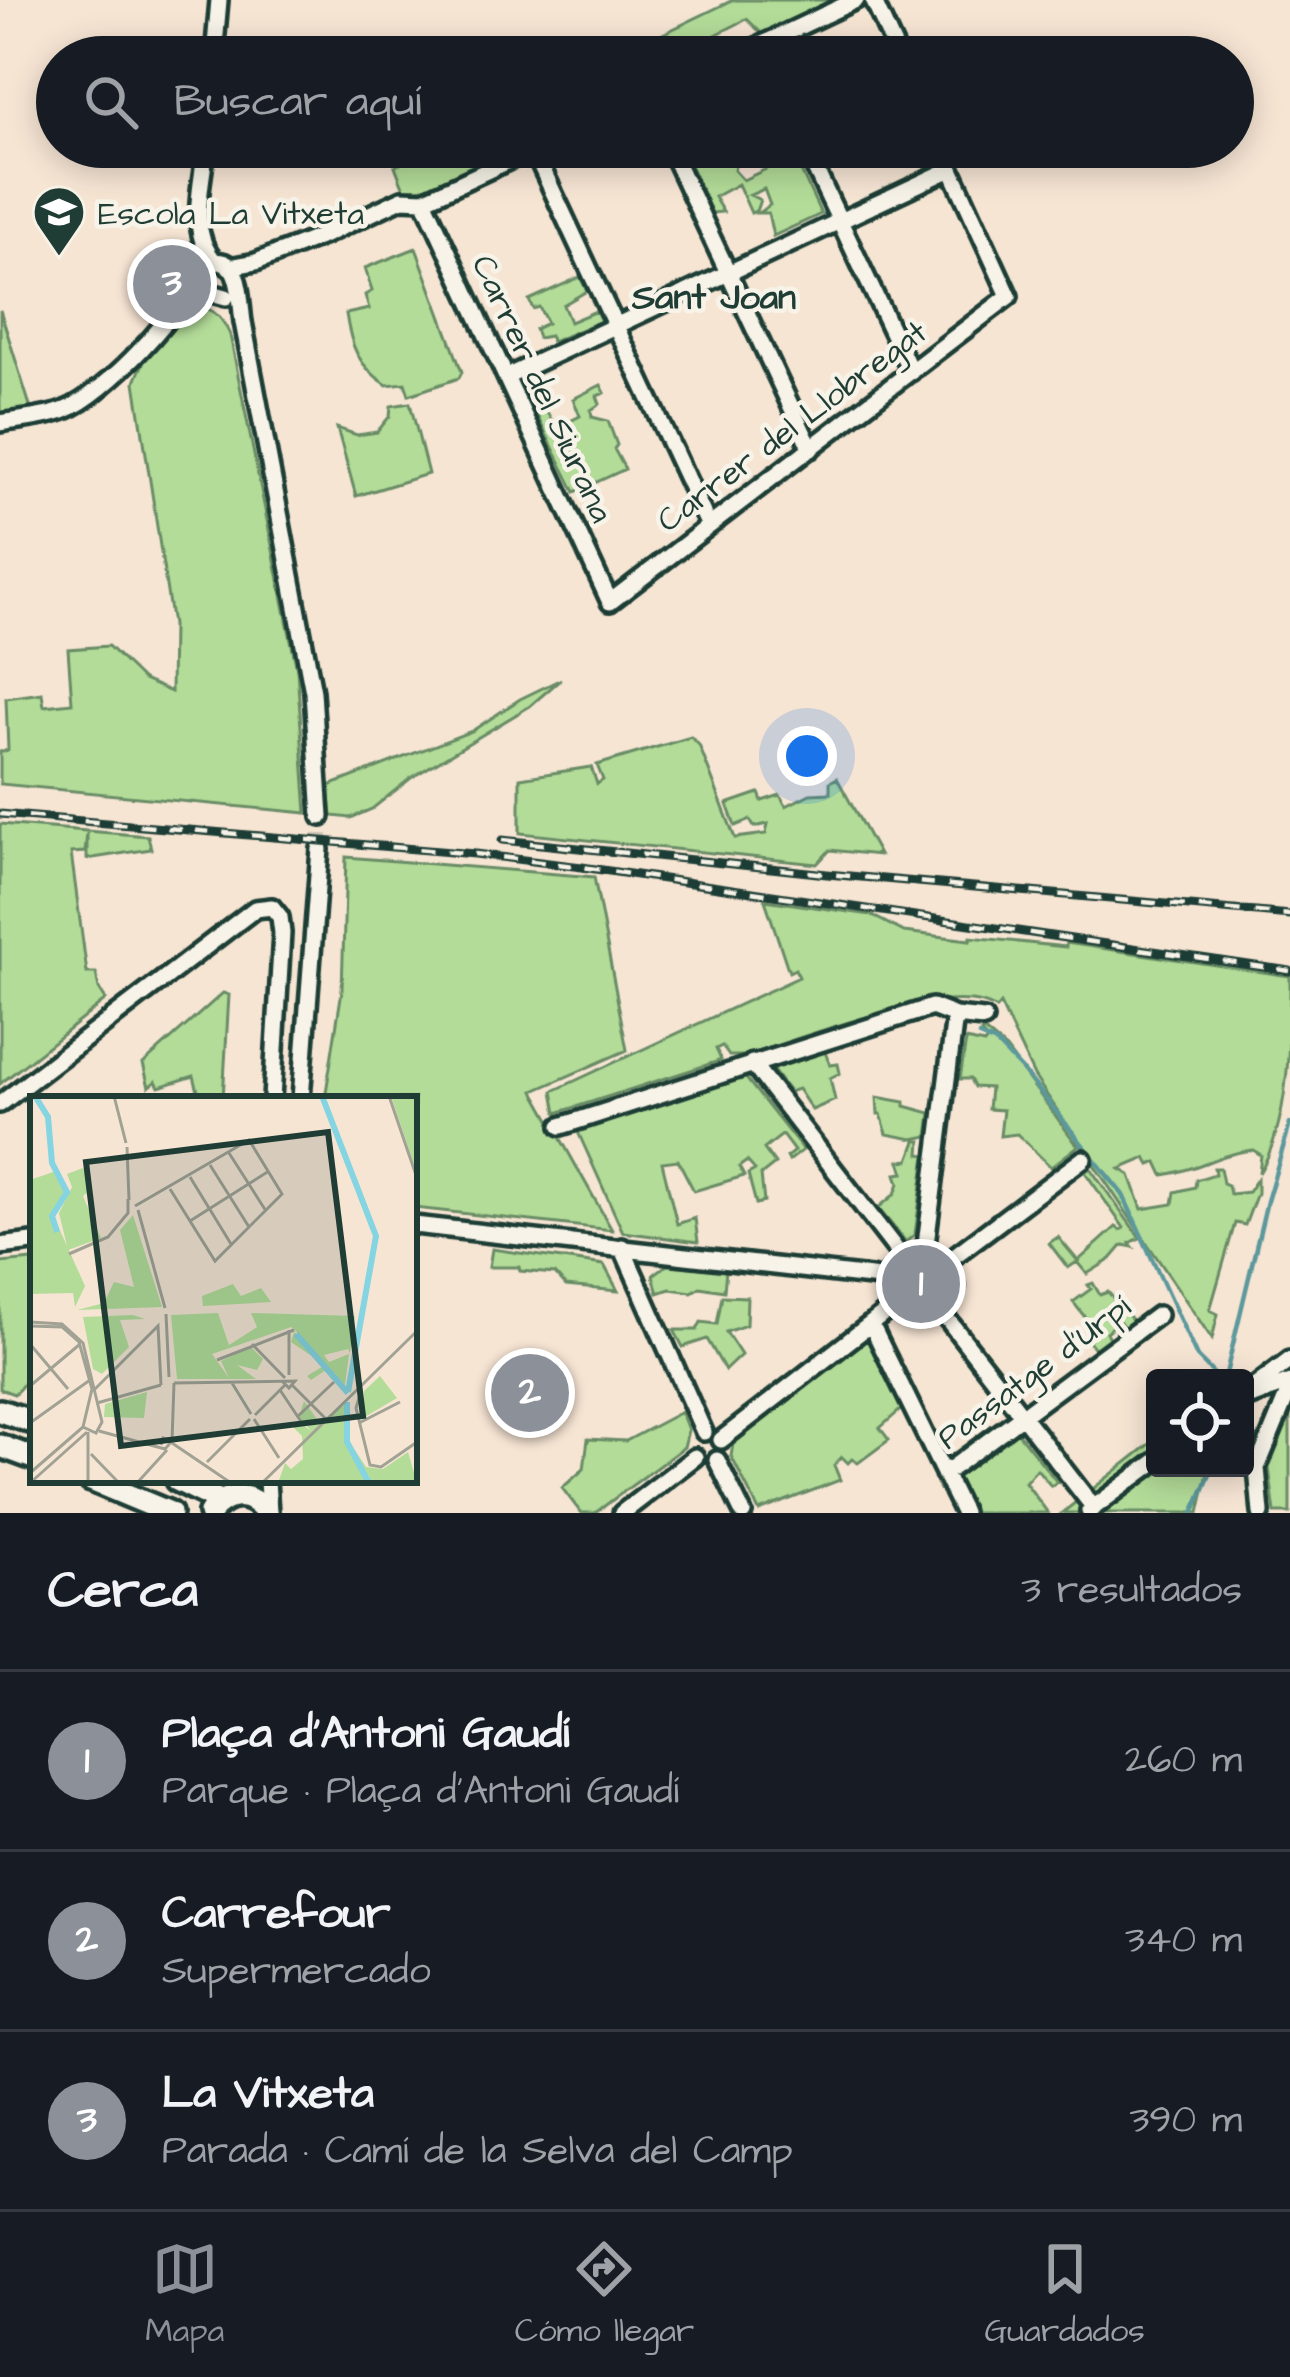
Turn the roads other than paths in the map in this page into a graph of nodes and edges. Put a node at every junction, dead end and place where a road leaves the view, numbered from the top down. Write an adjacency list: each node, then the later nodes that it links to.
1 (219, 0): 4 (street)
2 (856, 0): 5 (street)
3 (873, 0): 6 (street)
4 (216, 36)
5 (789, 36)
6 (889, 36)
7 (203, 168): 16 (street)
8 (493, 168): 13 (street)
9 (545, 168): 17 (street)
10 (679, 168): 15 (street)
11 (815, 168): 14 (street)
12 (951, 169): 14 (street); 18 (street, Carrer del Llobregat)
13 (424, 200): 16 (street); 19 (street, Carrer del Siurana)
14 (841, 222): 15 (street); 18 (street)
15 (729, 275): 17 (street); 21 (street)
16 (207, 283): 20 (street); 24 (street)
17 (616, 328): 19 (street); 22 (street)
18 (910, 372): 21 (street, Carrer del Llobregat)
19 (506, 377): 23 (street, Carrer del Siurana)
20 (0, 423)
21 (811, 449): 22 (street, Carrer del Llobregat)
22 (709, 526): 23 (street, Carrer del Llobregat)
23 (610, 602)
24 (321, 817)
25 (320, 849): 30 (street)
26 (955, 1016): 27 (street); 28 (street); 38 (street)
27 (984, 1018)
28 (752, 1063): 32 (street); 39 (street)
29 (272, 1096): 31 (street)
30 (301, 1096)
31 (0, 1104)
32 (562, 1126)
33 (1083, 1160): 40 (street)
34 (417, 1225): 37 (street)
35 (30, 1242): 36 (street)
36 (0, 1246)
37 (622, 1247): 41 (street); 53 (street)
38 (926, 1252): 39 (street); 40 (street)
39 (904, 1261): 41 (street)
40 (941, 1266): 43 (street)
41 (888, 1279): 42 (street)
42 (899, 1302): 43 (street); 45 (street)
43 (938, 1307): 51 (street)
44 (1158, 1315): 51 (street, Passatge d'Urpí)
45 (871, 1324): 54 (street); 60 (street)
46 (1290, 1360): 48 (street)
47 (1290, 1385): 49 (street); 71 (street)
48 (1254, 1390)
49 (1254, 1395)
50 (0, 1411): 52 (main road)
51 (1022, 1418): 60 (street, Passatge d'Urpí); 65 (street)
52 (30, 1421)
53 (704, 1432): 54 (street); 56 (street)
54 (722, 1440): 58 (street)
55 (0, 1446): 57 (main road)
56 (695, 1456): 58 (street); 69 (street)
57 (30, 1457)
58 (717, 1460): 70 (street)
59 (1146, 1469): 65 (street)
60 (944, 1474): 66 (street)
61 (98, 1483): 67 (main road)
62 (185, 1483): 64 (main road)
63 (267, 1483): 68 (street)
64 (225, 1498): 68 (main road)
65 (1090, 1510)
66 (963, 1512)
67 (170, 1513)
68 (268, 1513)
69 (622, 1513)
70 (743, 1513)
71 (1261, 1513)

